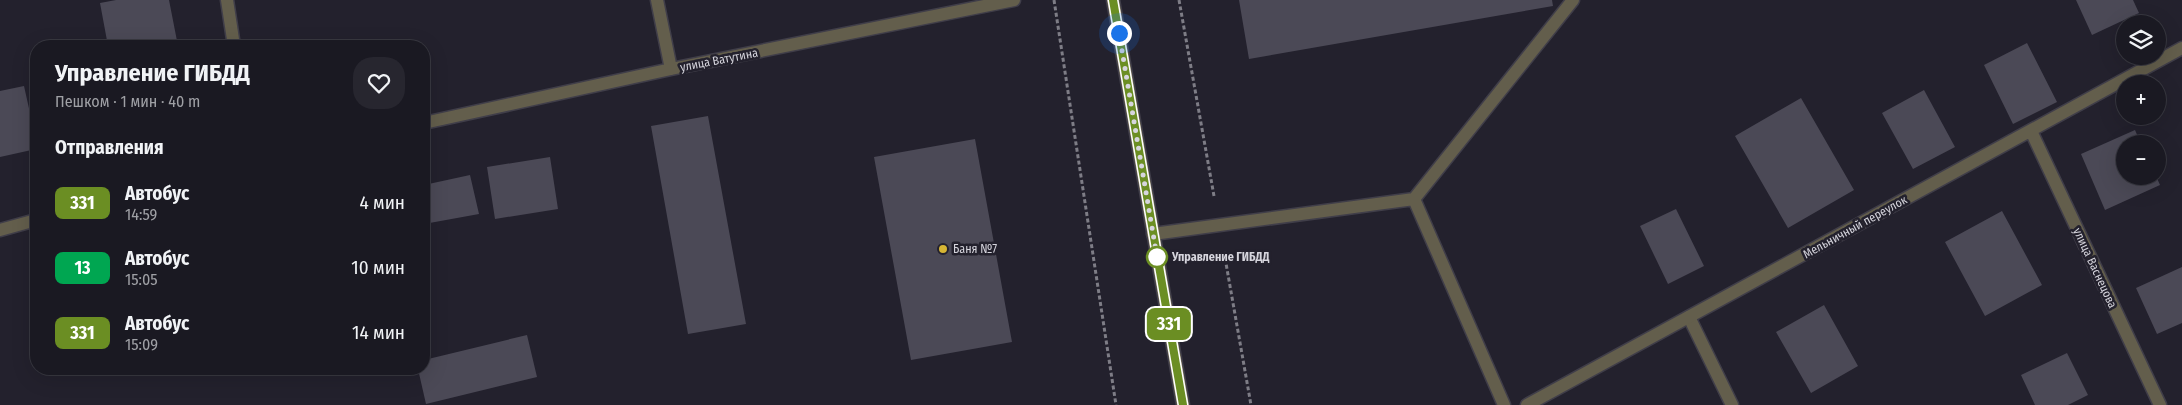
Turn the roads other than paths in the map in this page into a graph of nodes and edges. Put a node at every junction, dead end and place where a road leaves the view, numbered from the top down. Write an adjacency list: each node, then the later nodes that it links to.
1 (226, 0): 6 (street)
2 (657, 0): 8 (street)
3 (1014, 0): 8 (street, улица Ватутина)
4 (1114, 0): 14 (main road)
5 (1573, 0): 11 (street)
6 (233, 40)
7 (2182, 48): 10 (street, Мельничный переулок)
8 (671, 69): 9 (street, улица Ватутина)
9 (430, 122)
10 (2031, 132): 15 (street, Мельничный переулок); 20 (street, улица Васнецова)
11 (1414, 199): 14 (street); 17 (street)
12 (30, 222): 13 (street)
13 (0, 230)
14 (1153, 234): 16 (main road)
15 (1689, 317): 18 (street, Мельничный переулок); 19 (street)
16 (1183, 405)
17 (1504, 405)
18 (1527, 405)
19 (1732, 405)
20 (2160, 405)

